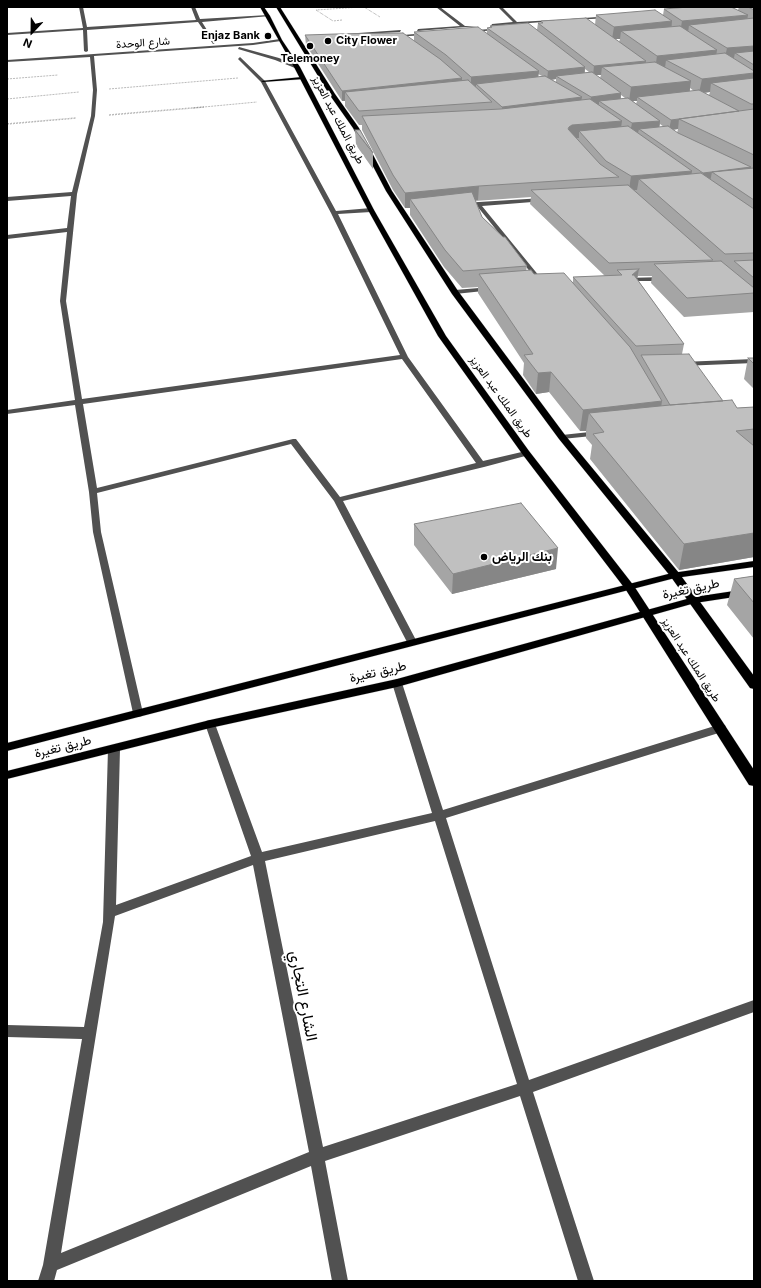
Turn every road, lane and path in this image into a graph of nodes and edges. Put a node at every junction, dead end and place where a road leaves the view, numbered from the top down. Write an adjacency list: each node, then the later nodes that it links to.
1 (81, 7): 21 (street)
2 (193, 7): 14 (street)
3 (262, 7): 11 (highway, طريق الملك عبد العزيز)
4 (278, 7): 61 (highway, طريق الملك عبد العزيز)
5 (361, 7): 15 (path)
6 (364, 7): 13 (path)
7 (438, 7): 20 (street)
8 (500, 7): 18 (street)
9 (743, 7): 10 (street)
10 (746, 11)
11 (268, 16): 14 (street); 28 (highway, طريق الملك عبد العزيز)
12 (618, 16): 16 (street)
13 (375, 18)
14 (198, 19): 21 (street); 29 (street)
15 (346, 20)
16 (563, 20)
17 (615, 21): 19 (street)
18 (516, 23): 20 (street); 22 (street)
19 (570, 24)
20 (464, 26): 24 (street)
21 (85, 27): 23 (street); 32 (street)
22 (474, 31): 25 (street); 26 (street)
23 (7, 34)
24 (340, 35)
25 (400, 35): 27 (street); 30 (street)
26 (480, 35)
27 (345, 39)
28 (280, 40): 29 (street); 31 (street, شارع الوحدة); 36 (highway, طريق الملك عبد العزيز)
29 (213, 42): 32 (street)
30 (411, 42)
31 (219, 46): 32 (street, شارع الوحدة); 36 (street)
32 (89, 53): 33 (street); 35 (street, شارع الوحدة); 37 (street)
33 (7, 56)
34 (240, 58): 40 (street)
35 (7, 61)
36 (297, 67): 38 (highway, طريق الملك عبد العزيز)
37 (93, 72): 39 (path); 41 (street)
38 (302, 78): 40 (main road); 51 (highway, طريق الملك عبد العزيز)
39 (7, 79)
40 (261, 79): 41 (path); 43 (street)
41 (94, 90): 42 (path); 44 (street)
42 (7, 99)
43 (274, 100): 44 (path); 52 (street)
44 (94, 116): 45 (path); 46 (street)
45 (7, 124)
46 (74, 194): 47 (street); 53 (street)
47 (7, 199)
48 (553, 199): 49 (street)
49 (478, 204): 50 (street); 58 (street)
50 (456, 206)
51 (371, 210): 52 (street); 69 (highway, طريق الملك عبد العزيز)
52 (334, 213): 62 (street)
53 (70, 230): 54 (street); 65 (street)
54 (7, 236)
55 (672, 279): 56 (street)
56 (618, 281)
57 (552, 285): 58 (street)
58 (545, 286): 59 (street)
59 (534, 287)
60 (499, 289): 61 (street)
61 (455, 292): 68 (highway, طريق الملك عبد العزيز)
62 (404, 357): 65 (street); 70 (street)
63 (754, 361): 64 (street)
64 (677, 364)
65 (78, 402): 66 (street); 71 (street)
66 (7, 412)
67 (607, 432): 68 (street)
68 (562, 437): 74 (highway, طريق الملك عبد العزيز)
69 (526, 453): 70 (street); 75 (highway, طريق الملك عبد العزيز)
70 (481, 465): 72 (street)
71 (93, 492): 72 (street); 82 (street)
72 (338, 500): 79 (street)
73 (754, 564): 74 (main road, طريق تغيرة)
74 (676, 575): 75 (main road, طريق تغيرة); 77 (highway, طريق الملك عبد العزيز)
75 (630, 588): 78 (highway, طريق الملك عبد العزيز); 79 (main road, طريق تغيرة)
76 (754, 591): 77 (main road, طريق تغيرة)
77 (694, 600): 78 (main road, طريق تغيرة); 81 (highway, طريق الملك عبد العزيز)
78 (646, 614): 80 (main road, طريق تغيرة); 84 (highway, طريق الملك عبد العزيز)
79 (412, 642): 82 (main road, طريق تغيرة)
80 (397, 683): 83 (main road, طريق تغيرة); 89 (street)
81 (754, 685)
82 (138, 713): 85 (main road, طريق تغيرة)
83 (210, 724): 86 (main road, طريق تغيرة); 90 (street, الشارع التجاري)
84 (721, 728): 88 (highway, طريق الملك عبد العزيز); 89 (street)
85 (7, 747)
86 (114, 749): 87 (main road, طريق تغيرة); 91 (street)
87 (7, 775)
88 (754, 781)
89 (439, 816): 90 (street); 95 (street)
90 (258, 858): 91 (street); 96 (street, الشارع التجاري)
91 (109, 913): 94 (street)
92 (754, 1006): 95 (street)
93 (7, 1031): 94 (street)
94 (90, 1033): 97 (street)
95 (525, 1088): 96 (street); 100 (street)
96 (317, 1156): 97 (street); 99 (street, الشارع التجاري)
97 (51, 1265): 98 (street)
98 (46, 1281)
99 (340, 1281)
100 (586, 1281)

